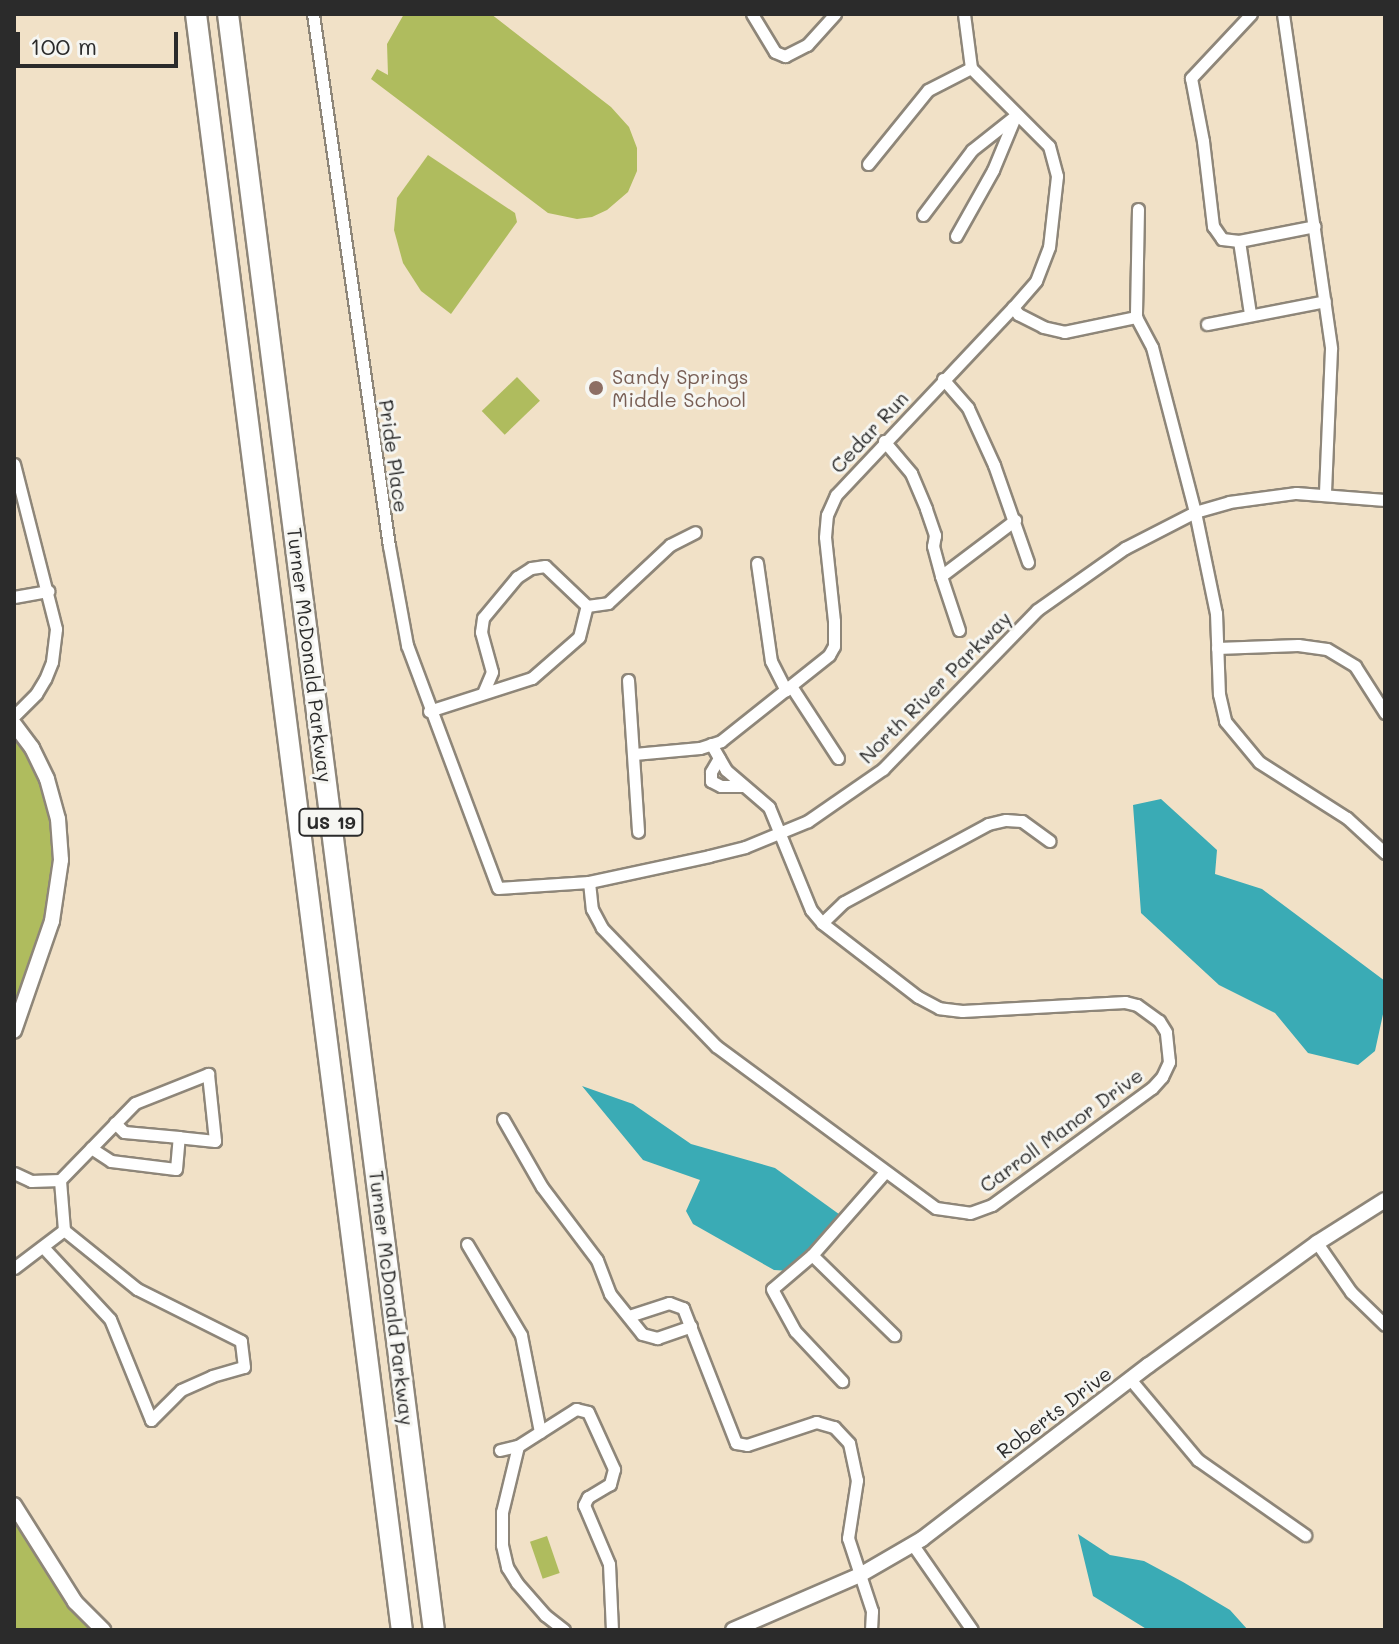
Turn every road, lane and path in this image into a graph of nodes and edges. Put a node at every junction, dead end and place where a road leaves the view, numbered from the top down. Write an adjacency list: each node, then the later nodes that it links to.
1 (196, 14): 87 (highway, Turner McDonald Parkway / US 19)
2 (228, 14): 88 (highway, Turner McDonald Parkway / US 19)
3 (313, 14): 41 (street, Pride Place)
4 (752, 14): 5 (street)
5 (835, 14)
6 (964, 14): 9 (street)
7 (1251, 14): 16 (street)
8 (1283, 14): 14 (street)
9 (971, 68): 10 (street, Cedar Run); 11 (street)
10 (1015, 116): 13 (street); 15 (street); 18 (street, Cedar Run)
11 (868, 164)
12 (1138, 209): 20 (street)
13 (923, 215)
14 (1315, 226): 16 (street); 17 (street)
15 (956, 236)
16 (1239, 241): 19 (street)
17 (1325, 301): 19 (street); 25 (street)
18 (1013, 307): 20 (street); 22 (street, Cedar Run)
19 (1250, 314): 21 (street)
20 (1136, 317): 27 (street)
21 (1207, 324)
22 (943, 379): 23 (street, Cedar Run); 28 (street)
23 (884, 441): 32 (street); 39 (street, Cedar Run)
24 (14, 464): 33 (street)
25 (1325, 494): 26 (street, North River Parkway); 27 (street, North River Parkway)
26 (1385, 500)
27 (1195, 512): 37 (street); 51 (street, North River Parkway)
28 (1015, 520): 30 (street); 32 (street)
29 (695, 532): 35 (street)
30 (1028, 562)
31 (757, 563): 39 (street)
32 (941, 576): 36 (street)
33 (48, 591): 34 (street); 43 (street)
34 (14, 597)
35 (587, 606): 40 (street); 40 (street)
36 (959, 630)
37 (1217, 648): 42 (street); 53 (street)
38 (628, 680): 46 (street)
39 (788, 688): 45 (street, Cedar Run); 48 (street)
40 (483, 693): 41 (street)
41 (429, 711): 55 (street, Pride Place)
42 (1385, 713)
43 (14, 716)
44 (14, 724): 57 (street)
45 (711, 744): 46 (street, Cedar Run); 47 (street)
46 (634, 754): 50 (street)
47 (719, 758): 49 (street); 49 (street)
48 (838, 758)
49 (742, 786): 51 (street)
50 (638, 832)
51 (780, 834): 54 (street, North River Parkway); 56 (street, Carroll Manor Drive)
52 (1050, 841): 56 (street)
53 (1385, 853)
54 (589, 882): 55 (street, North River Parkway); 62 (street, Carroll Manor Drive)
55 (498, 888)
56 (822, 923): 62 (street, Carroll Manor Drive)
57 (14, 1031)
58 (503, 1119): 72 (street)
59 (115, 1123): 60 (street); 60 (street); 61 (street)
60 (179, 1137): 61 (street)
61 (91, 1148): 64 (street)
62 (885, 1172): 70 (street)
63 (14, 1173): 64 (street)
64 (60, 1180): 66 (street)
65 (1385, 1200): 67 (street, Roberts Drive)
66 (64, 1230): 69 (street); 69 (street)
67 (1317, 1243): 73 (street); 76 (street, Roberts Drive)
68 (467, 1244): 78 (street)
69 (43, 1247): 71 (street)
70 (812, 1255): 75 (street); 77 (street)
71 (14, 1268)
72 (629, 1316): 74 (street); 74 (street)
73 (1385, 1325)
74 (691, 1326): 84 (street)
75 (894, 1335)
76 (1130, 1379): 82 (street); 83 (street, Roberts Drive)
77 (842, 1381)
78 (540, 1432): 79 (street); 90 (street)
79 (518, 1446): 80 (street); 89 (street)
80 (500, 1450)
81 (14, 1505): 86 (street)
82 (1305, 1535)
83 (913, 1545): 84 (street, Roberts Drive); 92 (street)
84 (860, 1575): 85 (street, Roberts Drive); 91 (street)
85 (738, 1629)
86 (103, 1630)
87 (402, 1630)
88 (434, 1630)
89 (564, 1630)
90 (612, 1630)
91 (871, 1630)
92 (972, 1630)

